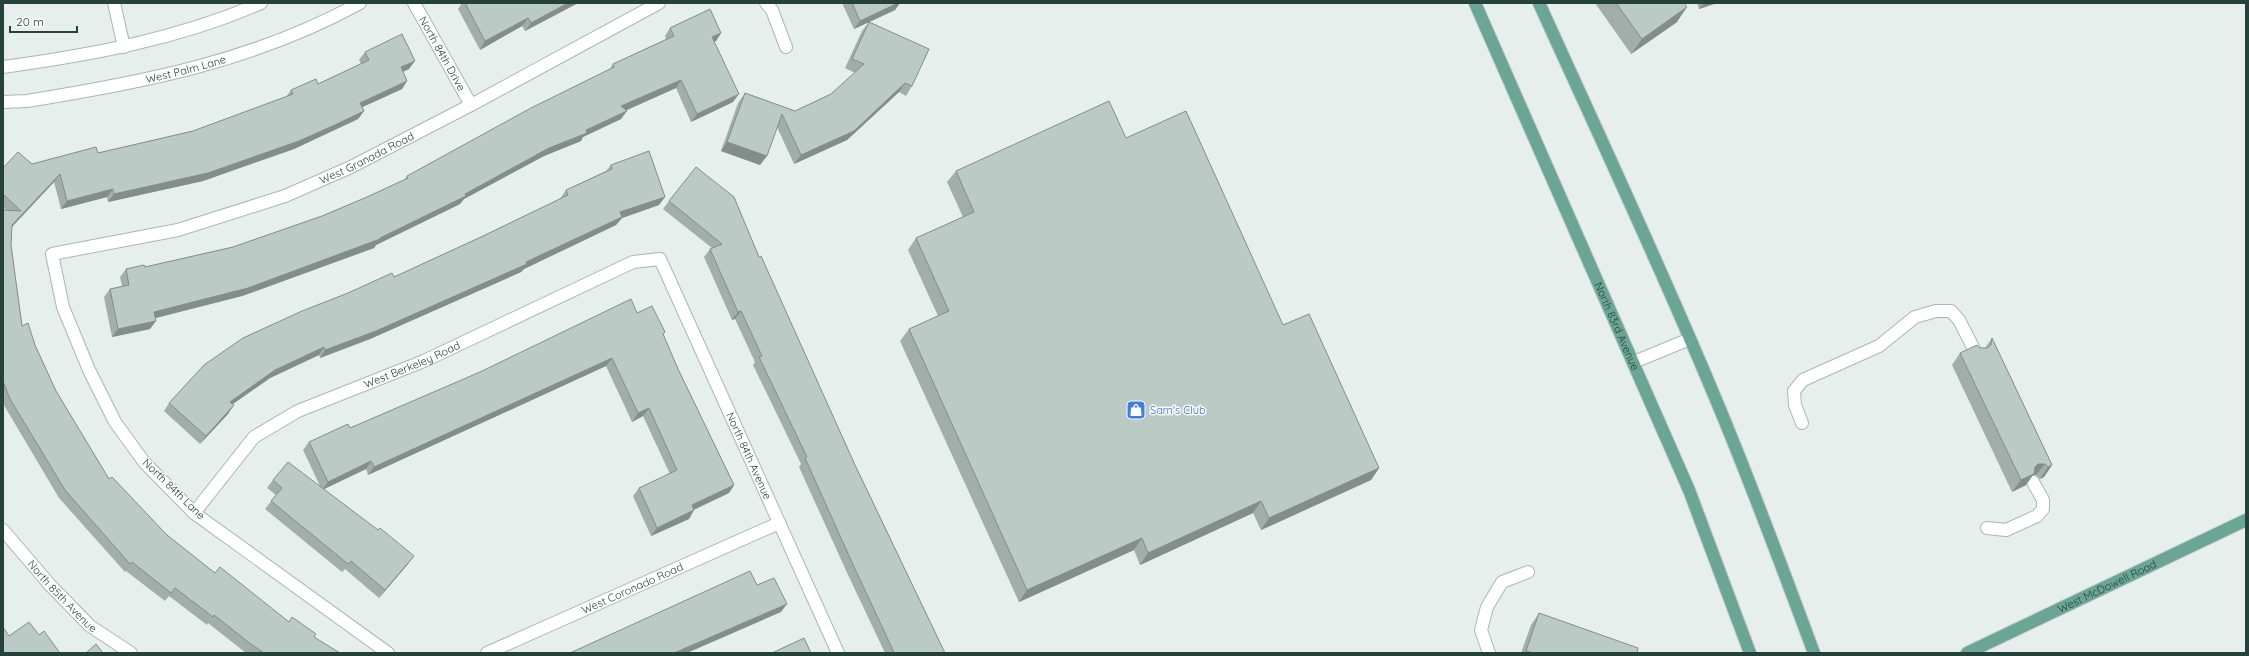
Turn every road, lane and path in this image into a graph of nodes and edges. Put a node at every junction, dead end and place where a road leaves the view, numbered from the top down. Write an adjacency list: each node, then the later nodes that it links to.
1 (114, 3): 9 (street)
2 (260, 3): 9 (street)
3 (360, 3): 12 (street, West Palm Lane)
4 (414, 3): 13 (street, North 84th Drive)
5 (659, 3): 13 (street, West Granada Road)
6 (766, 3): 10 (street)
7 (1475, 3): 18 (main road, North 83rd Avenue)
8 (1539, 3): 16 (main road)
9 (124, 46): 11 (street)
10 (786, 47)
11 (3, 66)
12 (3, 102)
13 (471, 105): 14 (street, West Granada Road)
14 (52, 254): 21 (street, North 84th Lane)
15 (660, 259): 21 (street, West Berkeley Road); 23 (street, North 84th Avenue)
16 (1690, 340): 18 (street); 33 (main road)
17 (1976, 353): 19 (street)
18 (1634, 362): 32 (main road, North 83rd Avenue)
19 (1802, 423)
20 (2033, 482): 24 (street)
21 (194, 513): 28 (street, North 84th Lane)
22 (2246, 520): 34 (main road, West McDowell Road)
23 (778, 523): 29 (street, West Coronado Road); 30 (street, North 84th Avenue)
24 (1987, 528)
25 (3, 530): 27 (street, North 85th Avenue)
26 (1528, 572): 31 (street)
27 (131, 653)
28 (388, 653)
29 (487, 653)
30 (838, 653)
31 (1489, 653)
32 (1750, 653)
33 (1814, 653)
34 (1967, 653)

